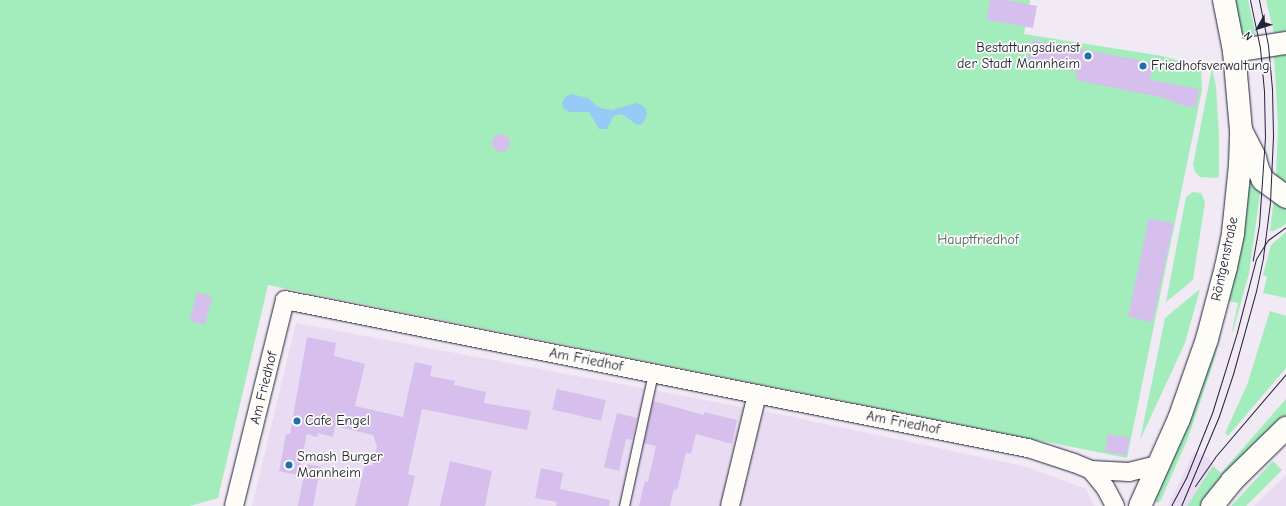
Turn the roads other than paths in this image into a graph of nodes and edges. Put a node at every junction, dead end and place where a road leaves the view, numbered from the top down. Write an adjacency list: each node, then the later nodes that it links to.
1 (1224, 0): 3 (main road, Röntgenstraße)
2 (1286, 42): 3 (main road)
3 (1234, 51): 4 (main road, Röntgenstraße)
4 (1241, 130): 5 (main road); 9 (main road, Röntgenstraße)
5 (1286, 197)
6 (653, 373): 7 (street, Am Friedhof); 11 (street, Am Friedhof); 12 (lane)
7 (757, 394): 10 (street, Am Friedhof); 13 (street)
8 (1286, 428): 16 (main road)
9 (1158, 465): 10 (street, Am Friedhof); 15 (main road, Röntgenstraße)
10 (1091, 470): 14 (street, Am Friedhof)
11 (234, 506)
12 (624, 506)
13 (730, 506)
14 (1115, 506)
15 (1140, 506)
16 (1212, 506)

